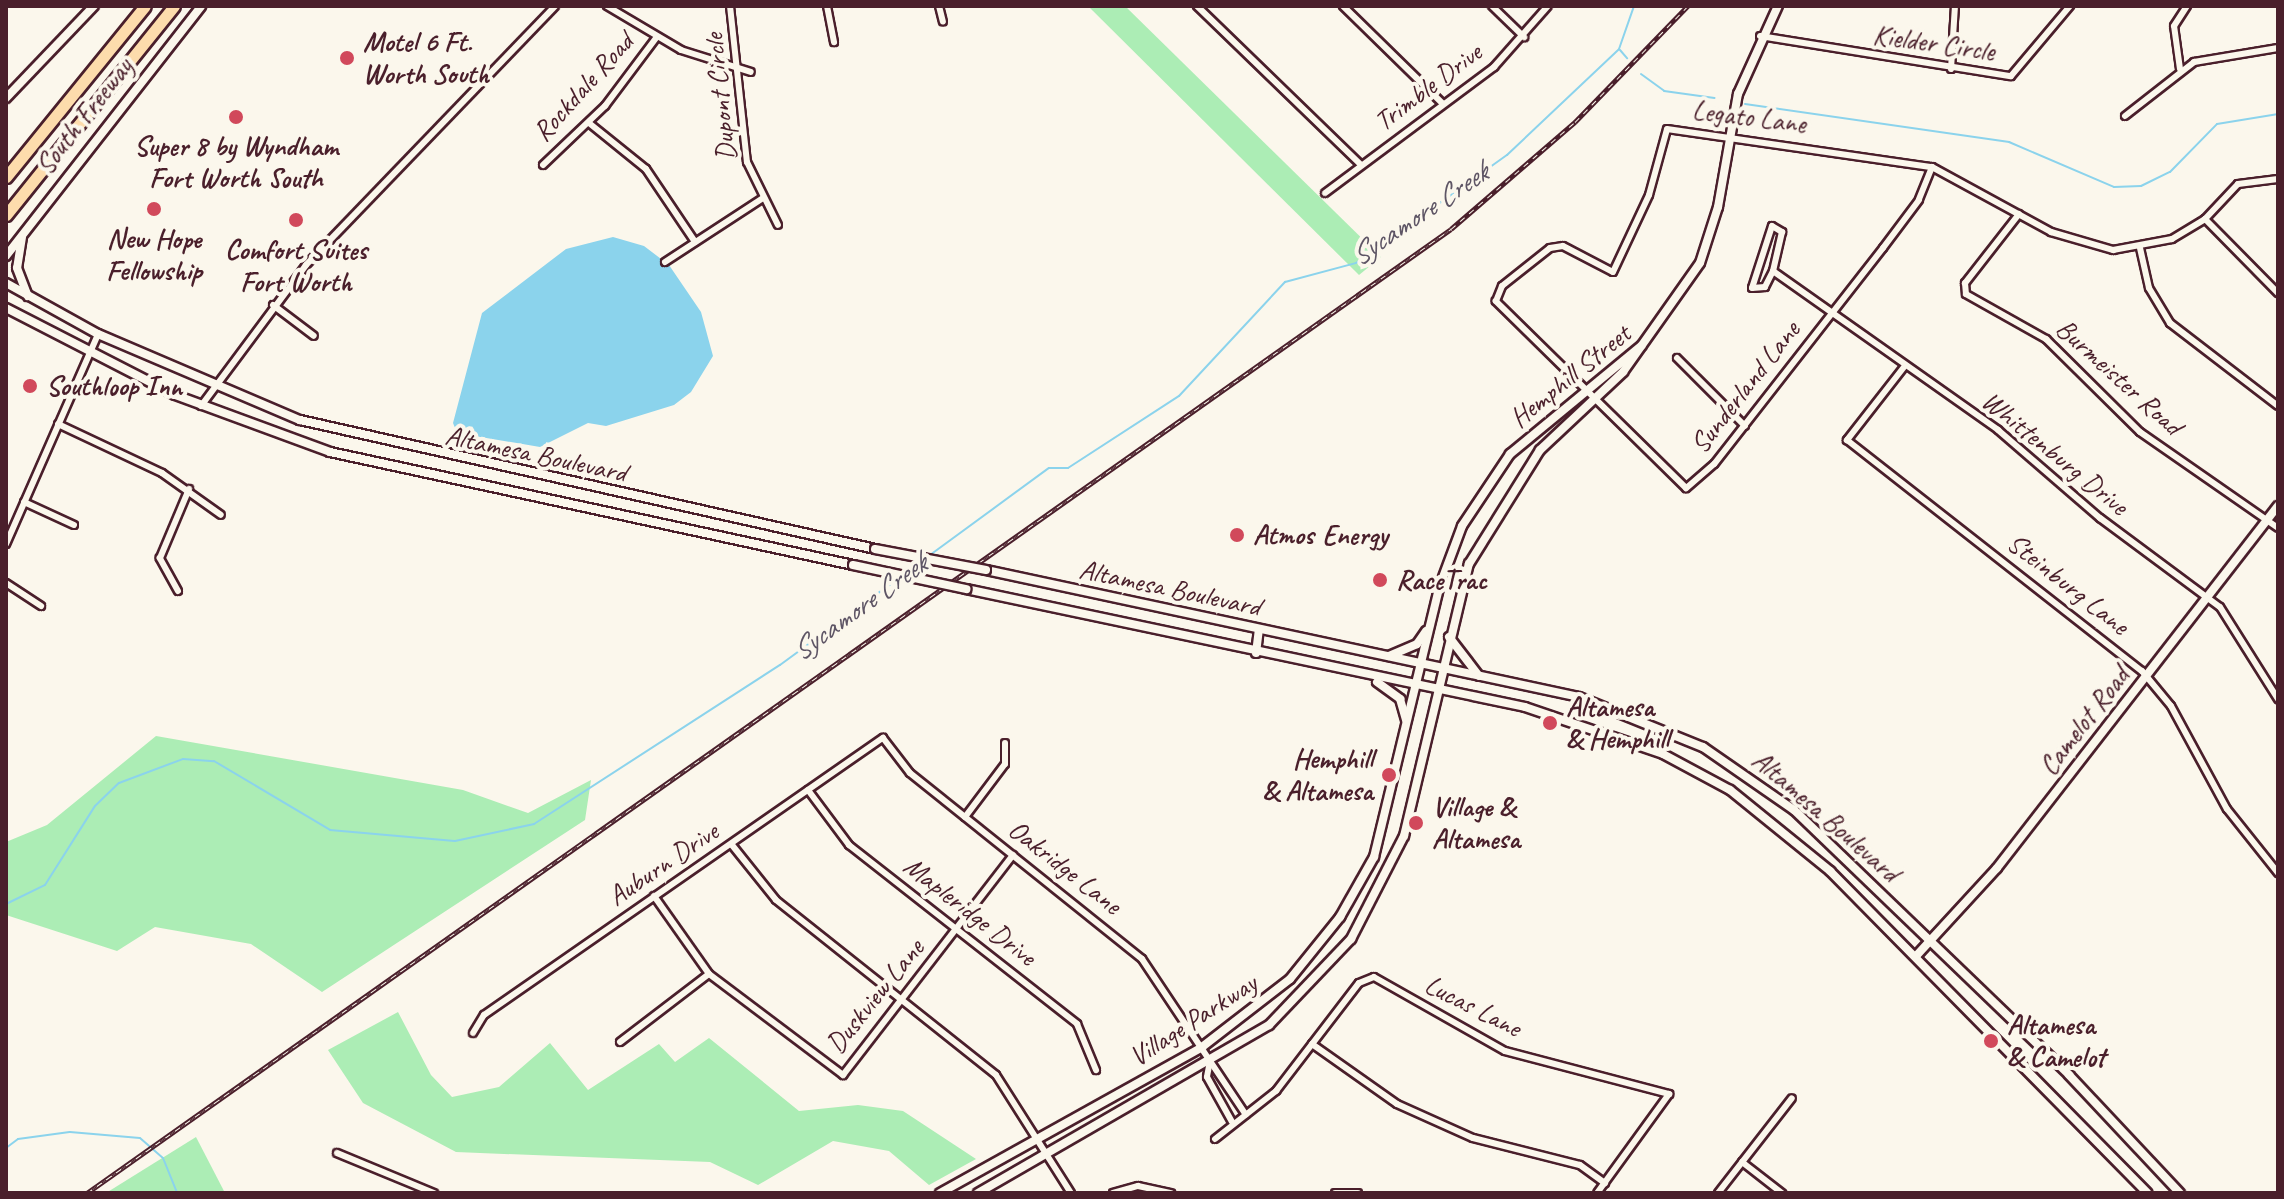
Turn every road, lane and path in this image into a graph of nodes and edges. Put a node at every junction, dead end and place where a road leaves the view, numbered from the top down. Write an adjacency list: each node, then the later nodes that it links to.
1 (94, 6): 30 (main road)
2 (145, 6): 38 (highway, South Freeway)
3 (174, 6): 25 (highway, South Freeway)
4 (183, 6): 25 (highway)
5 (201, 6): 46 (main road, South Freeway)
6 (555, 6): 57 (street)
7 (607, 6): 22 (street)
8 (730, 6): 28 (street, Dupont Circle)
9 (827, 6): 23 (street)
10 (939, 6): 19 (street)
11 (1197, 6): 36 (street)
12 (1343, 6): 31 (street)
13 (1492, 6): 21 (street)
14 (1548, 6): 21 (street, Trimble Drive)
15 (1778, 6): 20 (main road, Hemphill Street)
16 (1955, 6): 26 (street)
17 (2070, 6): 26 (street, Kielder Circle)
18 (2187, 6): 27 (street)
19 (943, 22)
20 (1760, 36): 26 (street, Kielder Circle); 34 (main road, Hemphill Street)
21 (1524, 37): 31 (street, Trimble Drive)
22 (656, 38): 28 (street); 33 (street, Rockdale Road)
23 (834, 42)
24 (2278, 48): 27 (street)
25 (136, 55): 43 (highway, South Freeway)
26 (1951, 69)
27 (2180, 69): 32 (street)
28 (739, 70): 29 (street); 41 (street, Dupont Circle)
29 (751, 72)
30 (6, 98)
31 (1442, 103): 36 (street, Trimble Drive)
32 (2125, 116)
33 (589, 123): 35 (street, Rockdale Road); 47 (street)
34 (1731, 136): 37 (street, Legato Lane); 56 (street, Legato Lane); 62 (main road, Hemphill Street)
35 (543, 165)
36 (1361, 165): 40 (street, Trimble Drive)
37 (1932, 167): 42 (street, Legato Lane); 59 (street, Sunderland Lane)
38 (6, 177)
39 (2278, 179): 44 (street, Legato Lane)
40 (1325, 193)
41 (763, 198): 45 (street, Dupont Circle); 47 (street)
42 (2019, 214): 49 (street, Legato Lane); 79 (street, Burmeister Road)
43 (6, 215)
44 (2205, 219): 49 (street, Legato Lane); 54 (street)
45 (778, 225)
46 (23, 232): 48 (main road); 50 (main road, South Freeway); 55 (main road)
47 (695, 242): 51 (street)
48 (6, 245)
49 (2140, 248): 70 (street)
50 (6, 256)
51 (665, 262)
52 (1773, 271): 52 (street); 59 (street, Whittenburg Drive)
53 (6, 283): 55 (main road, Altamesa Boulevard)
54 (2278, 293)
55 (31, 299): 60 (main road, Altamesa Boulevard)
56 (1496, 301): 67 (street, Sunderland Lane)
57 (273, 305): 61 (street); 66 (street)
58 (7, 309): 63 (main road, Altamesa Boulevard)
59 (1831, 311): 65 (street, Whittenburg Drive); 72 (street, Sunderland Lane)
60 (98, 334): 63 (street); 66 (main road, Altamesa Boulevard)
61 (314, 336)
62 (1651, 338): 67 (main road, Hemphill Street); 68 (main road, Hemphill Street)
63 (89, 354): 69 (main road, Altamesa Boulevard); 71 (street)
64 (1677, 358): 72 (street)
65 (1904, 367): 85 (street, Whittenburg Drive); 94 (street, Steinburg Lane)
66 (212, 386): 69 (street); 88 (main road, Altamesa Boulevard, bridge)
67 (1580, 389): 68 (street, Sunderland Lane); 75 (main road, Hemphill Street)
68 (1590, 399): 72 (street, Sunderland Lane); 77 (main road, Hemphill Street)
69 (201, 406): 90 (main road, Altamesa Boulevard, bridge)
70 (2278, 406)
71 (58, 424): 73 (street); 74 (street)
72 (1745, 426)
73 (189, 489): 78 (street); 84 (street)
74 (24, 502): 80 (street); 82 (street)
75 (1477, 502): 77 (main road); 87 (main road, Hemphill Street)
76 (2278, 506): 79 (main road, Camelot Road)
77 (1495, 512): 89 (main road, Hemphill Street)
78 (221, 515)
79 (2267, 520): 81 (street, Burmeister Road); 85 (main road, Camelot Road)
80 (74, 525)
81 (2278, 528)
82 (6, 544)
83 (6, 583): 86 (street)
84 (178, 591)
85 (2208, 596): 94 (main road, Camelot Road); 99 (street, Whittenburg Drive)
86 (41, 606)
87 (1429, 627): 91 (main road); 92 (main road, Hemphill Street)
88 (1259, 630): 90 (main road); 91 (main road, Altamesa Boulevard)
89 (1449, 636): 93 (main road, Hemphill Street); 95 (main road)
90 (1256, 653): 96 (main road, Altamesa Boulevard)
91 (1384, 657): 92 (main road, Altamesa Boulevard)
92 (1420, 664): 93 (main road, Altamesa Boulevard); 97 (main road, Village Parkway)
93 (1440, 669): 95 (main road, Altamesa Boulevard); 98 (main road, Village Parkway)
94 (2147, 676): 107 (street, Steinburg Lane); 112 (main road, Camelot Road)
95 (1479, 677): 112 (main road, Altamesa Boulevard)
96 (1373, 680): 97 (main road, Altamesa Boulevard); 100 (main road)
97 (1415, 689): 98 (main road, Altamesa Boulevard); 100 (main road, Village Parkway)
98 (1436, 694): 110 (main road, Village Parkway); 113 (main road, Altamesa Boulevard)
99 (2278, 699)
100 (1407, 725): 108 (main road, Village Parkway)
101 (883, 738): 103 (street, Auburn Drive); 104 (street, Oakridge Lane)
102 (1005, 743): 104 (street)
103 (808, 790): 105 (street, Auburn Drive); 111 (street, Mapleridge Drive)
104 (965, 817): 106 (street, Oakridge Lane)
105 (732, 845): 109 (street, Auburn Drive); 115 (street)
106 (1013, 855): 111 (street, Duskview Lane); 119 (street, Oakridge Lane)
107 (2278, 873)
108 (1358, 887): 110 (main road); 119 (main road, Village Parkway)
109 (654, 896): 114 (street, Duskview Lane); 116 (street, Auburn Drive)
110 (1376, 896): 120 (main road, Village Parkway)
111 (957, 929): 115 (street, Duskview Lane); 121 (street, Mapleridge Drive)
112 (1931, 941): 113 (main road, Camelot Road); 131 (main road, Altamesa Boulevard)
113 (1917, 955): 143 (main road, Altamesa Boulevard)
114 (709, 974): 115 (street, Duskview Lane); 117 (street)
115 (901, 1002): 125 (street)
116 (473, 1033)
117 (620, 1042)
118 (1312, 1044): 123 (street, Lucas Lane); 130 (street); 130 (street, Lucas Lane)
119 (1202, 1047): 120 (street); 125 (main road, Village Parkway)
120 (1210, 1061): 123 (street); 124 (street); 128 (main road, Village Parkway)
121 (1096, 1070)
122 (1792, 1098): 129 (street)
123 (1246, 1115): 124 (street, Lucas Lane)
124 (1232, 1122): 126 (street, Lucas Lane)
125 (1041, 1139): 128 (street); 133 (main road, Village Parkway)
126 (1215, 1139)
127 (337, 1153): 132 (street)
128 (1050, 1155): 134 (main road, Village Parkway); 135 (street)
129 (1742, 1162): 141 (street); 142 (street)
130 (1605, 1183): 140 (street, Lucas Lane)
131 (2178, 1192)
132 (434, 1193)
133 (940, 1193)
134 (978, 1193)
135 (1071, 1193)
136 (1113, 1193): 137 (street)
137 (1171, 1193)
138 (1335, 1193): 139 (street)
139 (1358, 1193)
140 (1597, 1193)
141 (1718, 1193)
142 (1782, 1193)
143 (2147, 1193)

